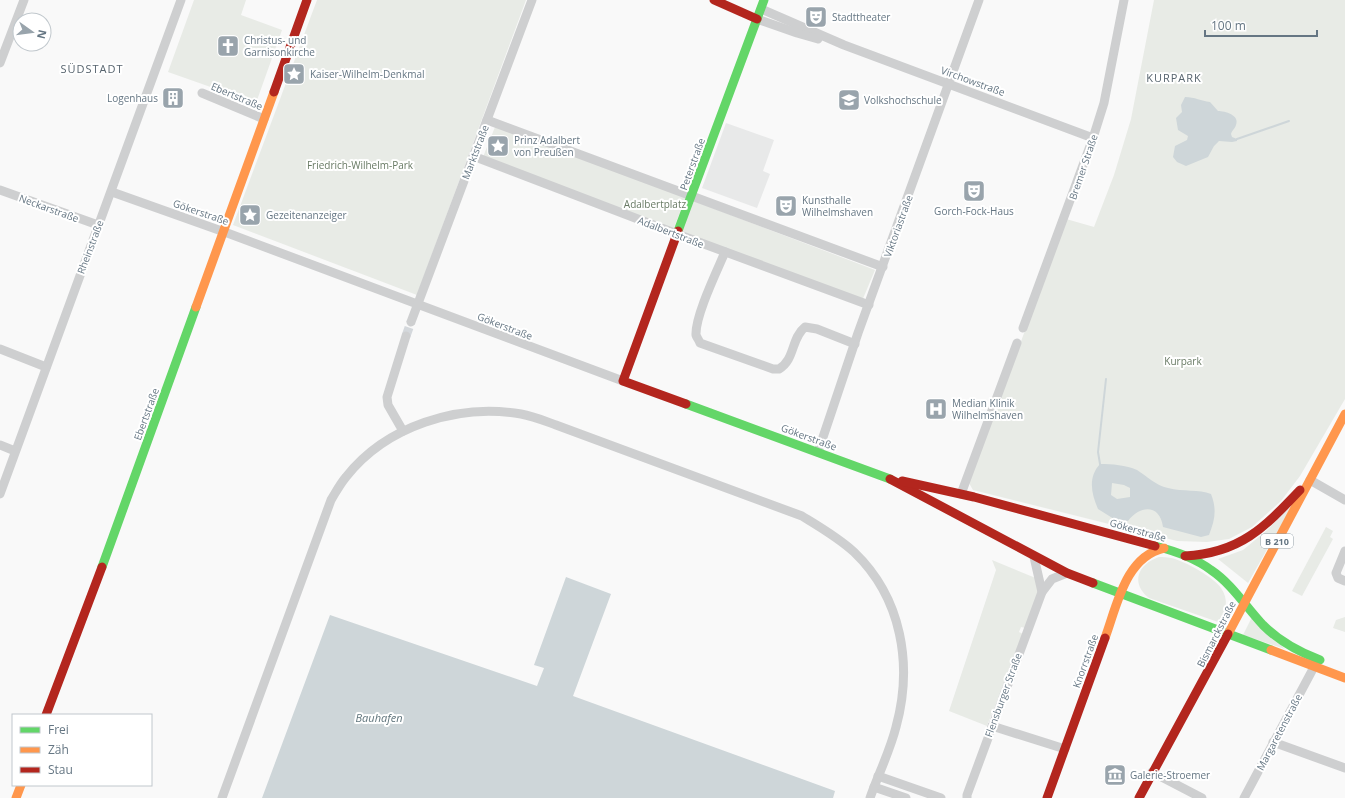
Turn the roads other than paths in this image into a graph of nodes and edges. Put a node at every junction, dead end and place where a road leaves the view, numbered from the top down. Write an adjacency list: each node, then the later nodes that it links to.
1 (24, 0): 13 (street)
2 (181, 0): 21 (street, Rheinstraße)
3 (307, 0): 16 (main road, Ebertstraße)
4 (532, 0): 17 (street, Marktstraße)
5 (714, 0): 11 (main road, Virchowstraße)
6 (734, 0): 10 (main road, Virchowstraße)
7 (764, 0): 10 (main road, Peterstraße)
8 (979, 0): 14 (street, Viktoriastraße)
9 (1124, 0): 18 (street, Bremer Straße)
10 (754, 7): 11 (main road, Peterstraße); 12 (street, Virchowstraße)
11 (758, 19): 12 (street, Virchowstraße); 22 (main road, Peterstraße)
12 (844, 45): 14 (street, Virchowstraße)
13 (0, 64)
14 (948, 84): 18 (street, Virchowstraße); 27 (street, Viktoriastraße)
15 (202, 93): 16 (street, Ebertstraße)
16 (264, 119): 24 (main road, Ebertstraße)
17 (487, 120): 19 (street, Marktstraße); 22 (street)
18 (1093, 138): 31 (street, Bremer Straße)
19 (473, 156): 25 (street, Adalbertstraße); 28 (street, Marktstraße)
20 (0, 190): 23 (street, Neckarstraße)
21 (112, 192): 23 (street, Rheinstraße); 24 (street, Gökerstraße)
22 (692, 196): 25 (main road, Peterstraße); 27 (street)
23 (98, 225): 38 (street, Rheinstraße)
24 (223, 232): 28 (street, Gökerstraße); 67 (main road, Ebertstraße)
25 (677, 234): 26 (street, Adalbertstraße); 39 (main road, Peterstraße)
26 (724, 252): 29 (street, Adalbertstraße); 33 (street)
27 (883, 267): 29 (street, Viktoriastraße)
28 (418, 304): 30 (street, Marktstraße); 39 (street, Gökerstraße)
29 (869, 305): 32 (street, Viktoriastraße)
30 (411, 322)
31 (1023, 328)
32 (858, 333): 33 (street); 36 (street, Viktoriastraße)
33 (833, 335): 36 (street)
34 (406, 336): 41 (street)
35 (1017, 343): 48 (street)
36 (855, 344): 44 (street, Viktoriastraße)
37 (0, 349): 38 (street)
38 (46, 368): 43 (street, Rheinstraße)
39 (623, 381): 44 (main road, Gökerstraße)
40 (1345, 414): 46 (main road, Bismarckstraße / B 210)
41 (403, 431): 73 (street); 78 (street)
42 (0, 445): 43 (street)
43 (15, 451): 47 (street, Rheinstraße)
44 (818, 452): 45 (main road, Gökerstraße)
45 (890, 478): 48 (main road, Gökerstraße); 53 (main road, Gökerstraße)
46 (1310, 480): 49 (street); 52 (main road, Bismarckstraße / B 210); 60 (main road, Bismarckstraße / B 210)
47 (0, 494)
48 (961, 494): 50 (main road, Gökerstraße)
49 (1345, 500)
50 (1164, 548): 52 (main road, Gökerstraße); 54 (main road, Knorrstraße)
51 (1345, 551): 56 (street)
52 (1185, 556): 60 (main road, Gökerstraße)
53 (1034, 557): 55 (main road, Gökerstraße); 57 (street)
54 (1136, 565): 58 (main road, Knorrstraße); 59 (main road)
55 (1067, 573): 57 (street, Flensburger Straße); 58 (main road, Gökerstraße)
56 (1345, 581)
57 (1042, 592): 68 (street, Flensburger Straße)
58 (1121, 593): 59 (main road, Gökerstraße); 70 (main road, Knorrstraße)
59 (1142, 601): 61 (main road, Gökerstraße)
60 (1245, 602): 61 (main road, Bismarckstraße / B 210); 65 (main road, Gökerstraße)
61 (1228, 634): 62 (main road, Gökerstraße); 63 (main road, Bismarckstraße)
62 (1258, 646): 63 (main road); 64 (main road, Gökerstraße)
63 (1215, 660): 72 (main road, Bismarckstraße)
64 (1314, 667): 66 (main road, Gökerstraße); 69 (street, Margaretenstraße)
65 (1345, 669)
66 (1345, 678)
67 (46, 714)
68 (992, 726): 70 (street); 81 (street, Flensburger Straße)
69 (1273, 742): 71 (street); 85 (street, Margaretenstraße)
70 (1065, 749): 82 (main road, Knorrstraße)
71 (1345, 768)
72 (1152, 772): 83 (main road, Bismarckstraße); 84 (street)
73 (878, 776): 75 (street); 76 (street)
74 (21, 786): 77 (main road)
75 (874, 787): 79 (street); 80 (street)
76 (937, 797)
77 (16, 798)
78 (222, 798)
79 (870, 798)
80 (906, 798)
81 (967, 798)
82 (1046, 798)
83 (1139, 798)
84 (1202, 798)
85 (1244, 798)

